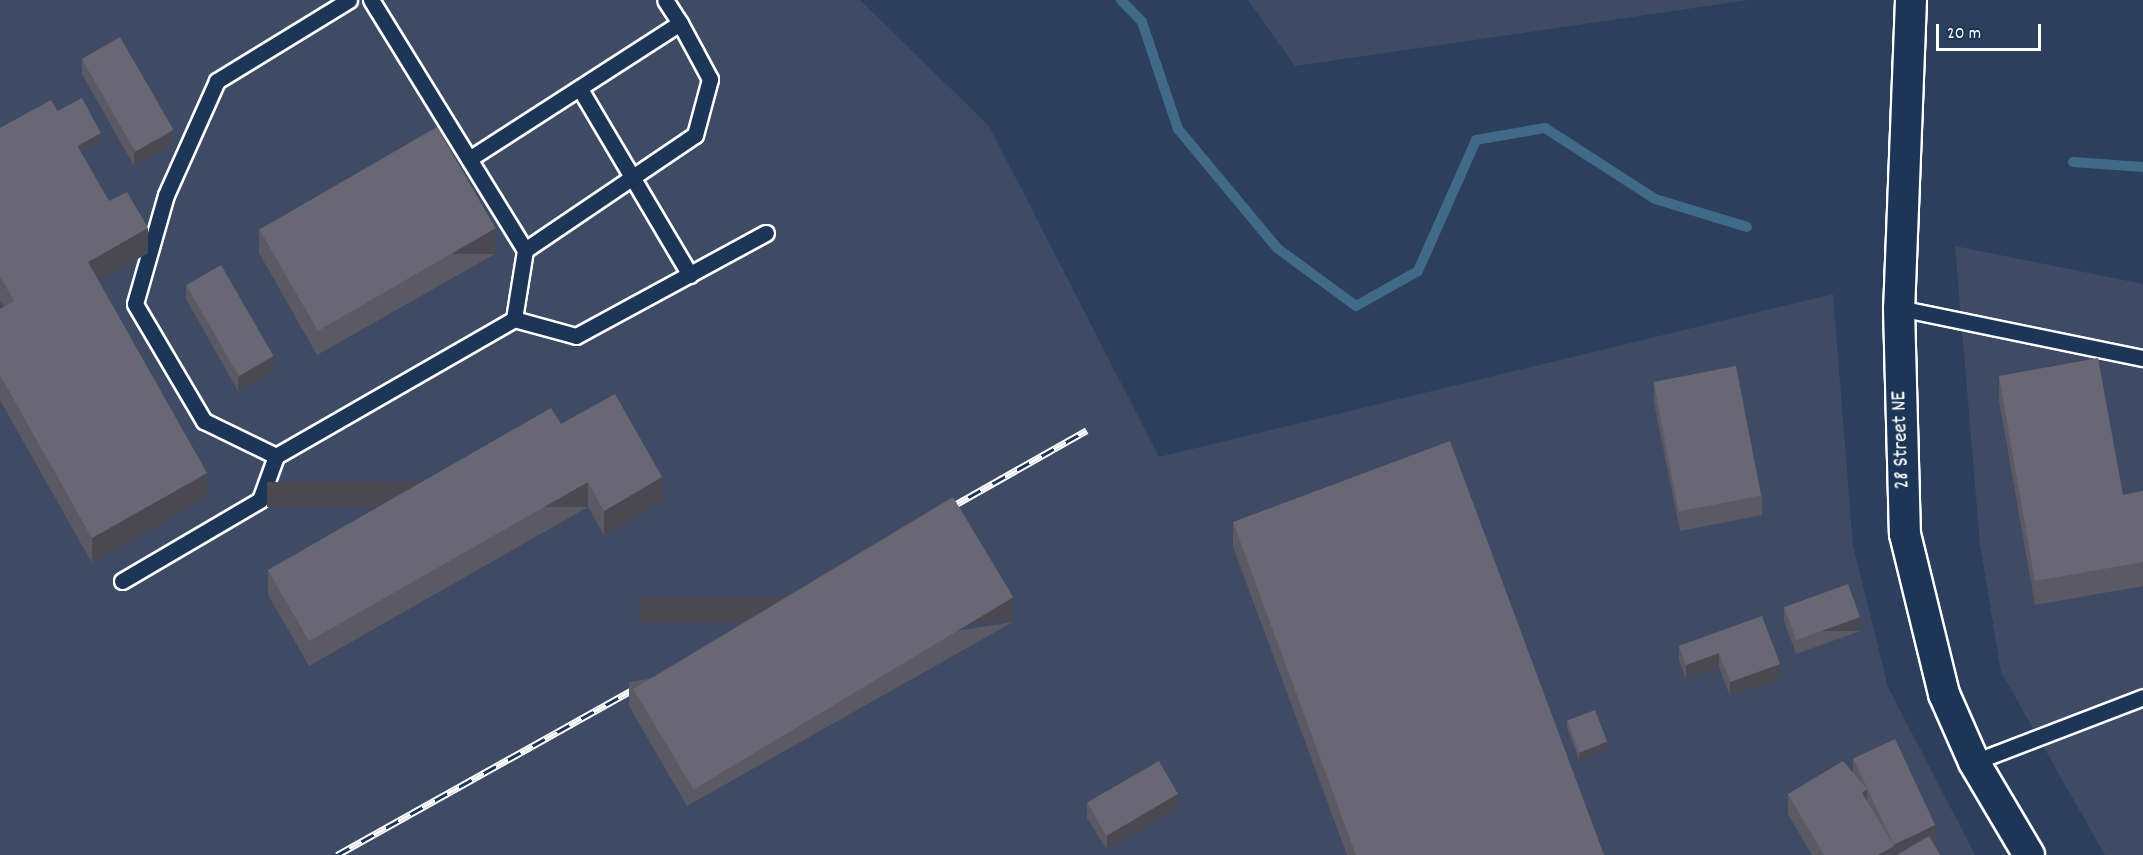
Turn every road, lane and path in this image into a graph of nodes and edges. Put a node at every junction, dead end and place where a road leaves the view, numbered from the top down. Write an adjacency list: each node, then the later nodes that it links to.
1 (349, 0): 15 (lane)
2 (371, 0): 7 (lane)
3 (665, 0): 5 (lane)
4 (1911, 0): 12 (street, 28 Street NE)
5 (680, 23): 6 (lane); 8 (lane)
6 (580, 89): 7 (lane); 8 (lane)
7 (469, 159): 10 (lane)
8 (635, 176): 10 (lane); 11 (lane)
9 (766, 233): 11 (lane)
10 (525, 250): 13 (lane)
11 (690, 275): 13 (lane)
12 (1899, 308): 14 (lane); 18 (street, 28 Street NE)
13 (514, 319): 15 (lane)
14 (2143, 358)
15 (276, 456): 16 (lane)
16 (122, 581)
17 (2143, 697): 18 (lane)
18 (1974, 762): 19 (street, 28 Street NE)
19 (2029, 855)

